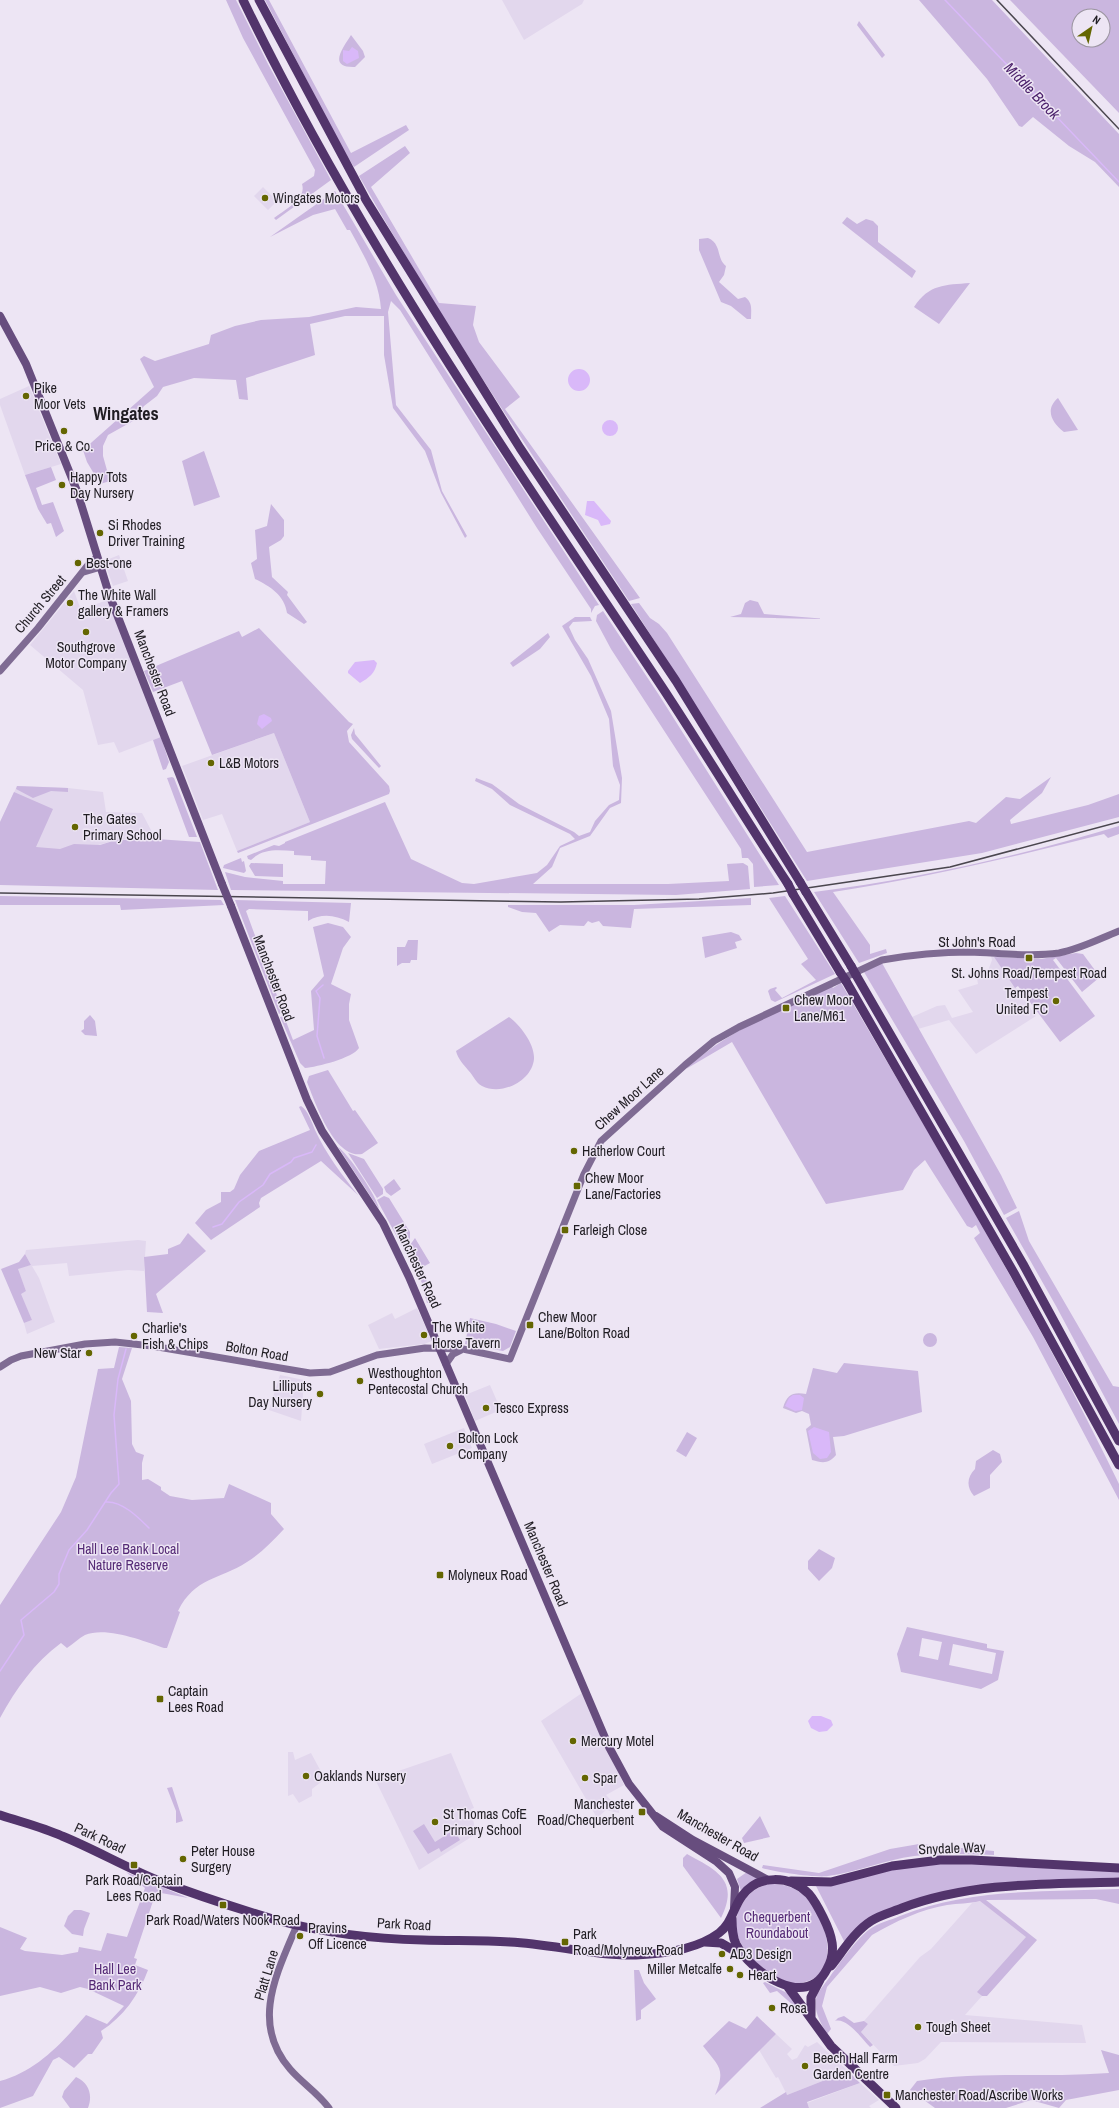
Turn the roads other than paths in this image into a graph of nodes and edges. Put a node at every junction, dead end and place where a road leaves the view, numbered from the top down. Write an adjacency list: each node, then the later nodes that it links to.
1 (243, 0): 8 (highway, bridge)
2 (259, 0): 14 (highway, bridge)
3 (0, 316): 4 (main road, Manchester Road)
4 (99, 562): 5 (street, Church Street); 5 (street, Church Street); 9 (main road, Manchester Road, bridge)
5 (84, 572): 6 (street, Church Street)
6 (0, 670)
7 (1119, 931): 8 (street, St John's Road)
8 (838, 976): 11 (street, Chew Moor Lane); 15 (highway, bridge)
9 (439, 1347): 10 (street, Bolton Road); 12 (main road, Manchester Road); 13 (street, Bolton Road)
10 (463, 1349): 11 (street, Bolton Road); 12 (street)
11 (510, 1359)
12 (446, 1364): 16 (main road, Manchester Road)
13 (0, 1367)
14 (1119, 1441)
15 (1119, 1466)
16 (653, 1814): 19 (main road, Manchester Road); 22 (main road, Manchester Road)
17 (0, 1815): 23 (highway, Park Road)
18 (1119, 1868): 20 (highway, Snydale Way)
19 (768, 1880): 20 (highway); 22 (highway)
20 (787, 1881): 26 (highway)
21 (1119, 1882): 26 (highway)
22 (733, 1913): 24 (highway, Park Road); 25 (highway)
23 (297, 1925): 24 (highway, Park Road); 30 (street, Platt Lane)
24 (705, 1942): 25 (highway, Park Road)
25 (748, 1959): 28 (highway)
26 (827, 1971): 27 (highway)
27 (820, 1979): 28 (highway); 29 (highway)
28 (788, 1987): 29 (highway)
29 (814, 2024): 31 (highway)
30 (329, 2108)
31 (896, 2108)

